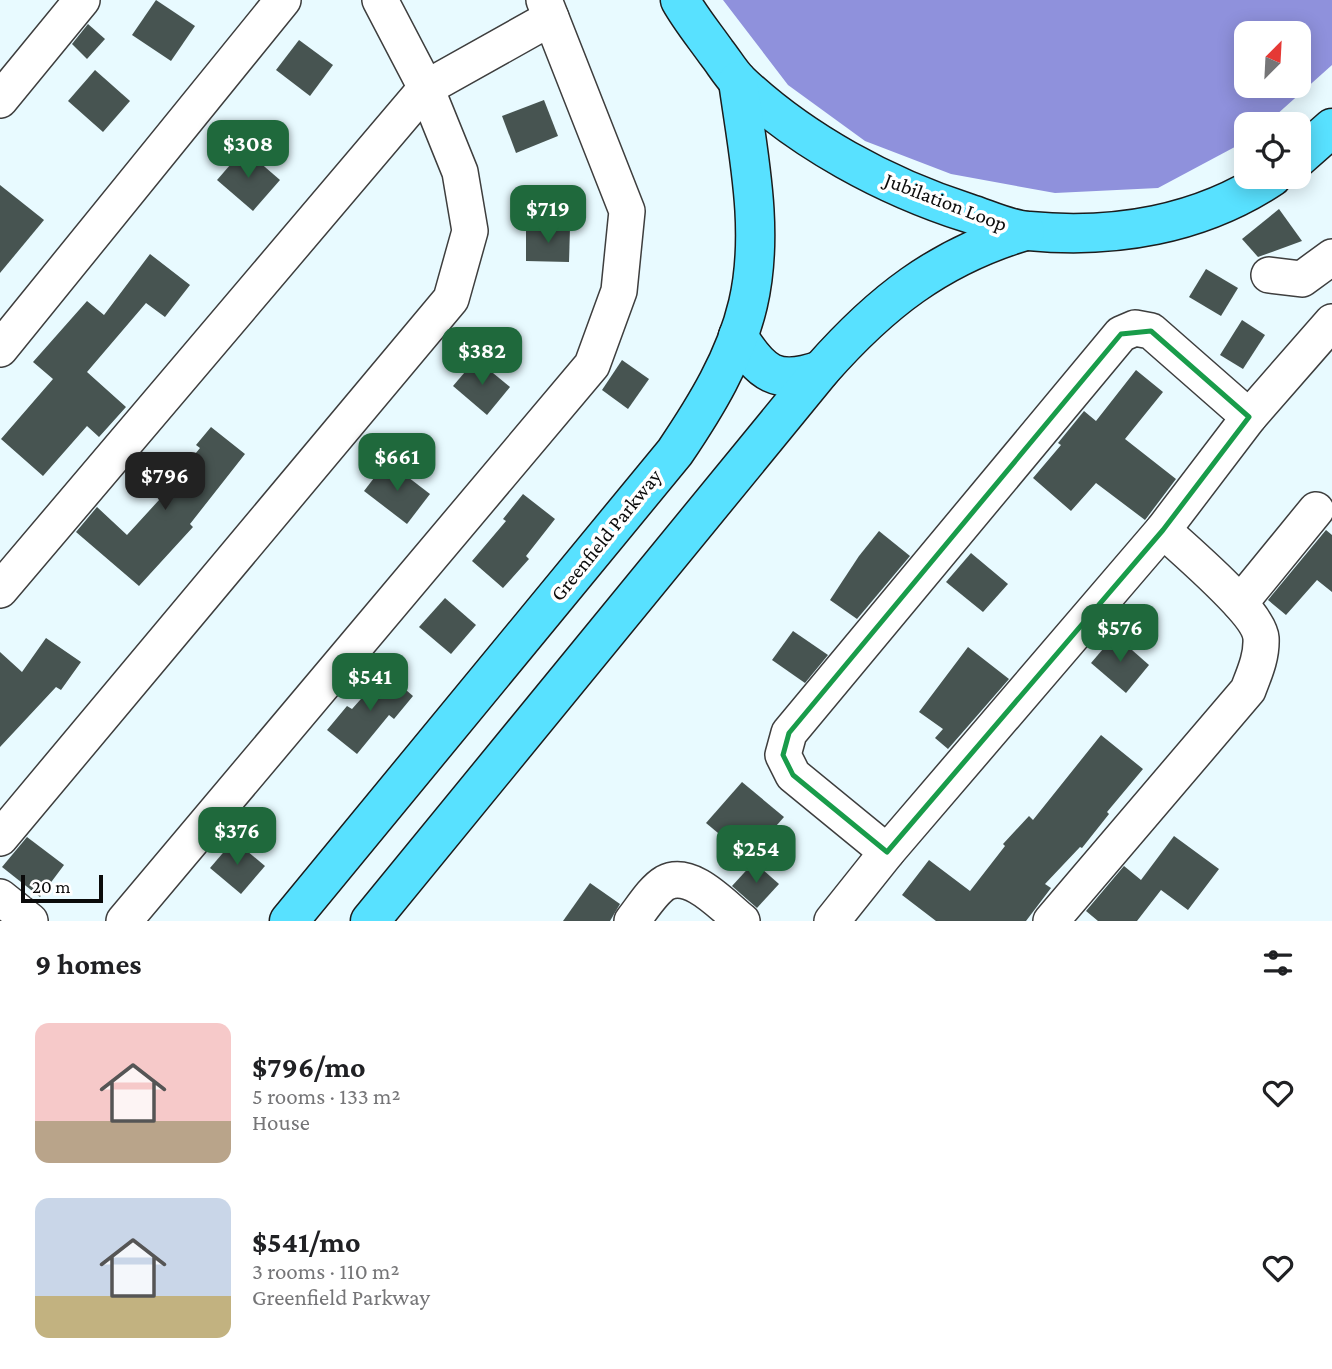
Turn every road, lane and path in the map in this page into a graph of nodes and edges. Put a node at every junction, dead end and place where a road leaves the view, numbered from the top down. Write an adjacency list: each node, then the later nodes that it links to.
1 (82, 0): 8 (street)
2 (283, 0): 17 (street)
3 (380, 0): 7 (street)
4 (680, 0): 6 (main road, Jubilation Loop)
5 (547, 9): 7 (street); 28 (street)
6 (738, 80): 12 (main road, Jubilation Loop); 16 (main road, Greenfield Parkway)
7 (426, 88): 22 (street); 24 (street)
8 (0, 100)
9 (1332, 128): 10 (main road)
10 (1311, 147)
11 (1251, 189): 12 (main road, Jubilation Loop)
12 (1026, 231): 18 (main road)
13 (1332, 257): 14 (street)
14 (1332, 306)
15 (1332, 322): 19 (street)
16 (738, 336): 18 (main road); 29 (main road, Greenfield Parkway)
17 (0, 349)
18 (821, 370): 30 (main road)
19 (1249, 417): 21 (street); 25 (street)
20 (1316, 510): 23 (street)
21 (1163, 530): 23 (street); 25 (street)
22 (0, 590)
23 (1240, 603): 34 (street)
24 (0, 838)
25 (887, 852): 33 (street)
26 (0, 897): 27 (street)
27 (30, 921)
28 (124, 921)
29 (289, 921)
30 (370, 921)
31 (632, 921): 32 (street)
32 (742, 921)
33 (832, 921)
34 (1051, 921)

